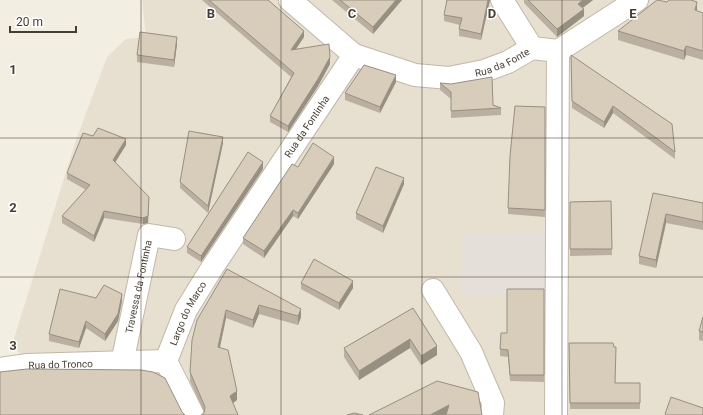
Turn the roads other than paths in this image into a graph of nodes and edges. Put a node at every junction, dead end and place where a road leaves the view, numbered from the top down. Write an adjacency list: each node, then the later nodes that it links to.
1 (290, 0): 6 (street)
2 (502, 0): 4 (street)
3 (637, 0): 5 (street)
4 (532, 48): 5 (street, Rua da Fonte); 6 (street, Rua da Fonte)
5 (558, 51): 15 (street)
6 (354, 55): 8 (street, Rua da Fontinha)
7 (174, 239): 11 (street, Travessa da Fontinha)
8 (212, 268): 10 (street, Largo do Marco)
9 (433, 290): 14 (street)
10 (166, 360): 11 (street); 13 (street)
11 (122, 363): 12 (street, Rua do Tronco)
12 (0, 369)
13 (189, 407)
14 (492, 415)
15 (556, 415)

